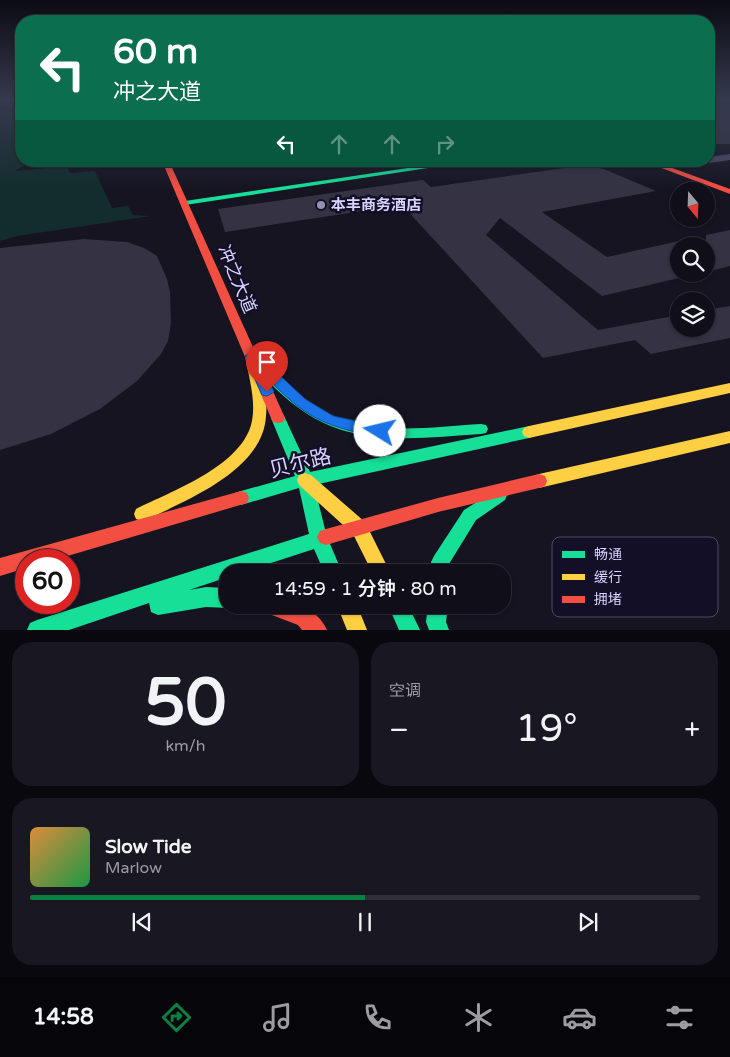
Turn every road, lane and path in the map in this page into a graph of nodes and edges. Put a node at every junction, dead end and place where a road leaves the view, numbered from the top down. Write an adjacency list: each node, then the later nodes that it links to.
1 (730, 157): 2 (street)
2 (715, 159)
3 (168, 167): 9 (main road, 冲之大道)
4 (430, 167): 9 (main road)
5 (662, 167): 8 (main road)
6 (687, 167): 7 (main road)
7 (730, 182)
8 (730, 192)
9 (185, 203): 10 (main road, 冲之大道)
10 (252, 356): 12 (main road); 14 (main road, 冲之大道); 18 (main road)
11 (730, 388): 12 (main road, 贝尔路)
12 (544, 427): 14 (main road, 贝尔路)
13 (730, 437): 15 (main road)
14 (305, 480): 16 (main road, 冲之大道); 17 (main road, 冲之大道); 18 (main road, 贝尔路)
15 (509, 488): 16 (main road); 21 (main road)
16 (358, 528): 17 (main road); 20 (main road, 冲之大道)
17 (319, 539): 19 (main road, 冲之大道); 28 (main road)
18 (92, 540): 22 (main road, 贝尔路)
19 (330, 564)
20 (377, 564)
21 (440, 564)
22 (0, 566)
23 (219, 598): 28 (main road)
24 (295, 614): 30 (main road)
25 (351, 614): 31 (main road)
26 (402, 614): 32 (main road)
27 (437, 614): 33 (main road)
28 (77, 616): 29 (main road)
29 (37, 630)
30 (317, 630)
31 (357, 630)
32 (410, 630)
33 (439, 630)

